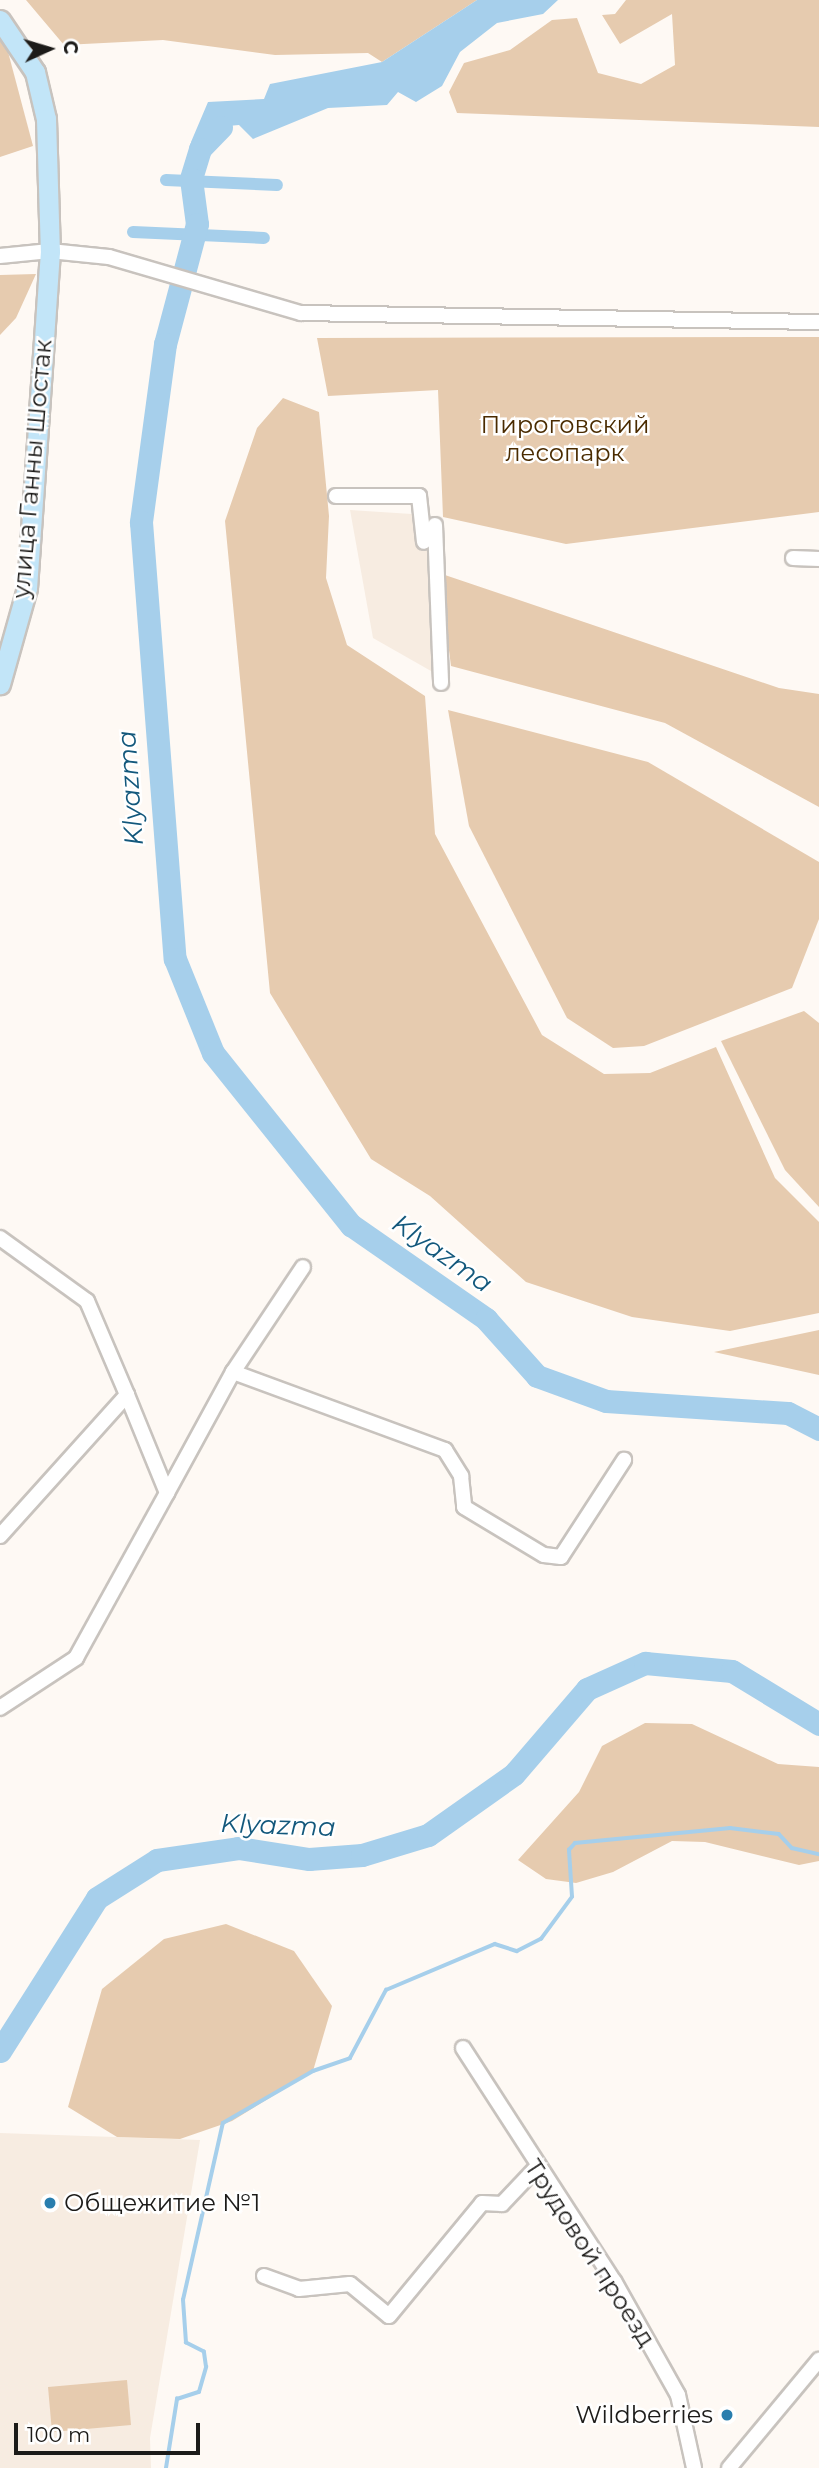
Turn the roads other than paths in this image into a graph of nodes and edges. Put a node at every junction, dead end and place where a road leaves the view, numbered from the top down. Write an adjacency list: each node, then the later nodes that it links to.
1 (0, 20): 2 (main road, улица Ганны Шостак)
2 (50, 251): 3 (street); 4 (street); 11 (main road, улица Ганны Шостак)
3 (0, 256)
4 (819, 322)
5 (336, 496): 7 (street)
6 (435, 525): 10 (street)
7 (424, 542)
8 (793, 558): 9 (street)
9 (819, 559)
10 (441, 683)
11 (0, 684)
12 (0, 1238): 15 (street)
13 (303, 1267): 14 (street)
14 (233, 1372): 16 (street); 17 (street)
15 (127, 1395): 17 (street); 18 (street)
16 (624, 1460)
17 (167, 1493): 19 (street)
18 (0, 1536)
19 (0, 1708)
20 (463, 2048): 21 (street, Трудовой проезд)
21 (536, 2168): 22 (street); 24 (street, Трудовой проезд)
22 (264, 2276)
23 (819, 2360): 25 (street)
24 (694, 2468)
25 (729, 2468)

